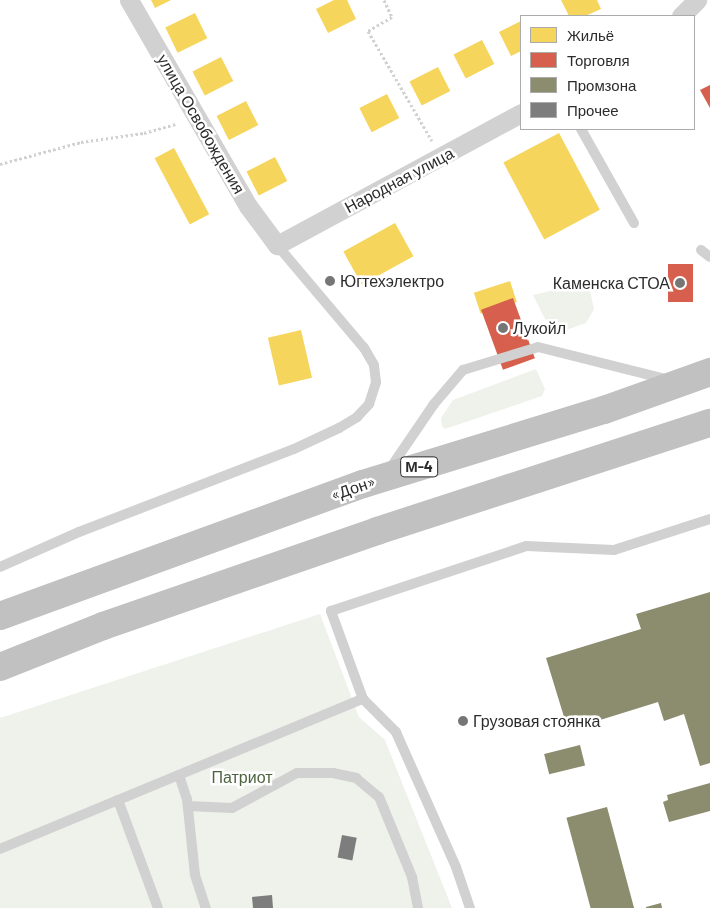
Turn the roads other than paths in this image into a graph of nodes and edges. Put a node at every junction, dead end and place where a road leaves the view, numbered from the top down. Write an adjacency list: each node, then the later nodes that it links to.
1 (129, 0): 7 (street, улица Освобождения)
2 (697, 0): 3 (street)
3 (682, 15)
4 (520, 115): 7 (street, Народная улица)
5 (582, 130): 6 (lane)
6 (634, 223)
7 (277, 245): 15 (lane)
8 (701, 250): 9 (lane)
9 (710, 257)
10 (710, 372): 11 (highway, «Дон» / М-4)
11 (680, 383): 13 (highway, «Дон» / М-4); 13 (lane)
12 (710, 423): 17 (highway)
13 (383, 478): 16 (highway, «Дон» / М-4)
14 (710, 518): 18 (lane)
15 (0, 567)
16 (0, 616)
17 (0, 667)
18 (364, 699): 19 (lane); 26 (lane)
19 (179, 775): 20 (lane); 21 (lane)
20 (118, 800): 22 (lane); 23 (lane)
21 (188, 806): 24 (lane); 25 (lane)
22 (0, 849)
23 (158, 908)
24 (206, 908)
25 (418, 908)
26 (470, 908)

